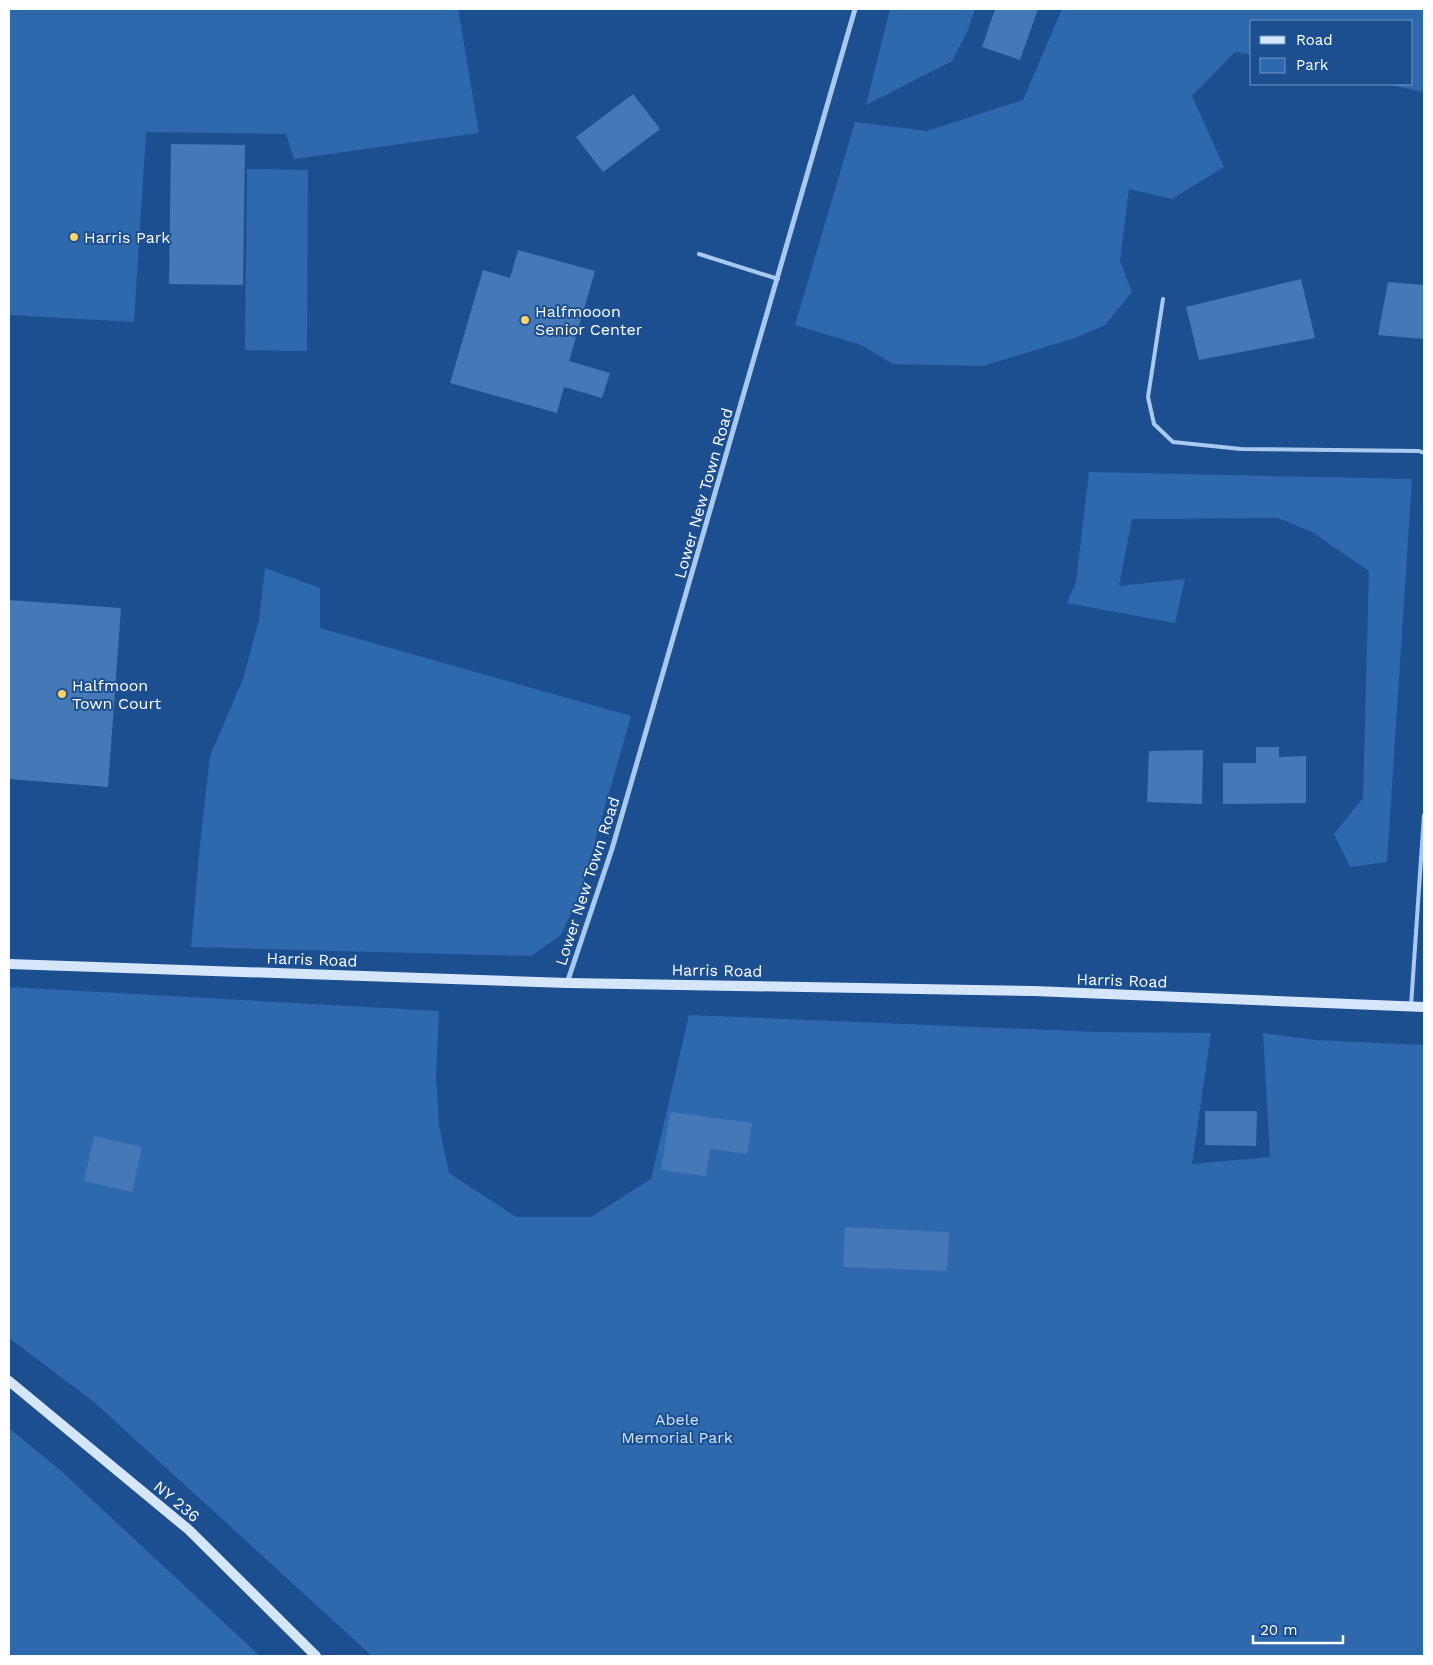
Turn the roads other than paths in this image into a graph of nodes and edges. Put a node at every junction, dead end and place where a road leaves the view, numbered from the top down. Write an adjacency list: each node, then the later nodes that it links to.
1 (855, 9): 3 (street, Lower New Town Road)
2 (698, 254): 3 (lane)
3 (778, 279): 8 (street, Lower New Town Road)
4 (1163, 299): 5 (lane)
5 (1424, 454)
6 (1424, 815): 9 (lane)
7 (9, 964): 8 (street, Harris Road)
8 (567, 983): 9 (street, Harris Road)
9 (1411, 1006): 10 (street, Harris Road)
10 (1424, 1007)
11 (9, 1381): 12 (street, NY 236 / NY 236)
12 (316, 1656)

